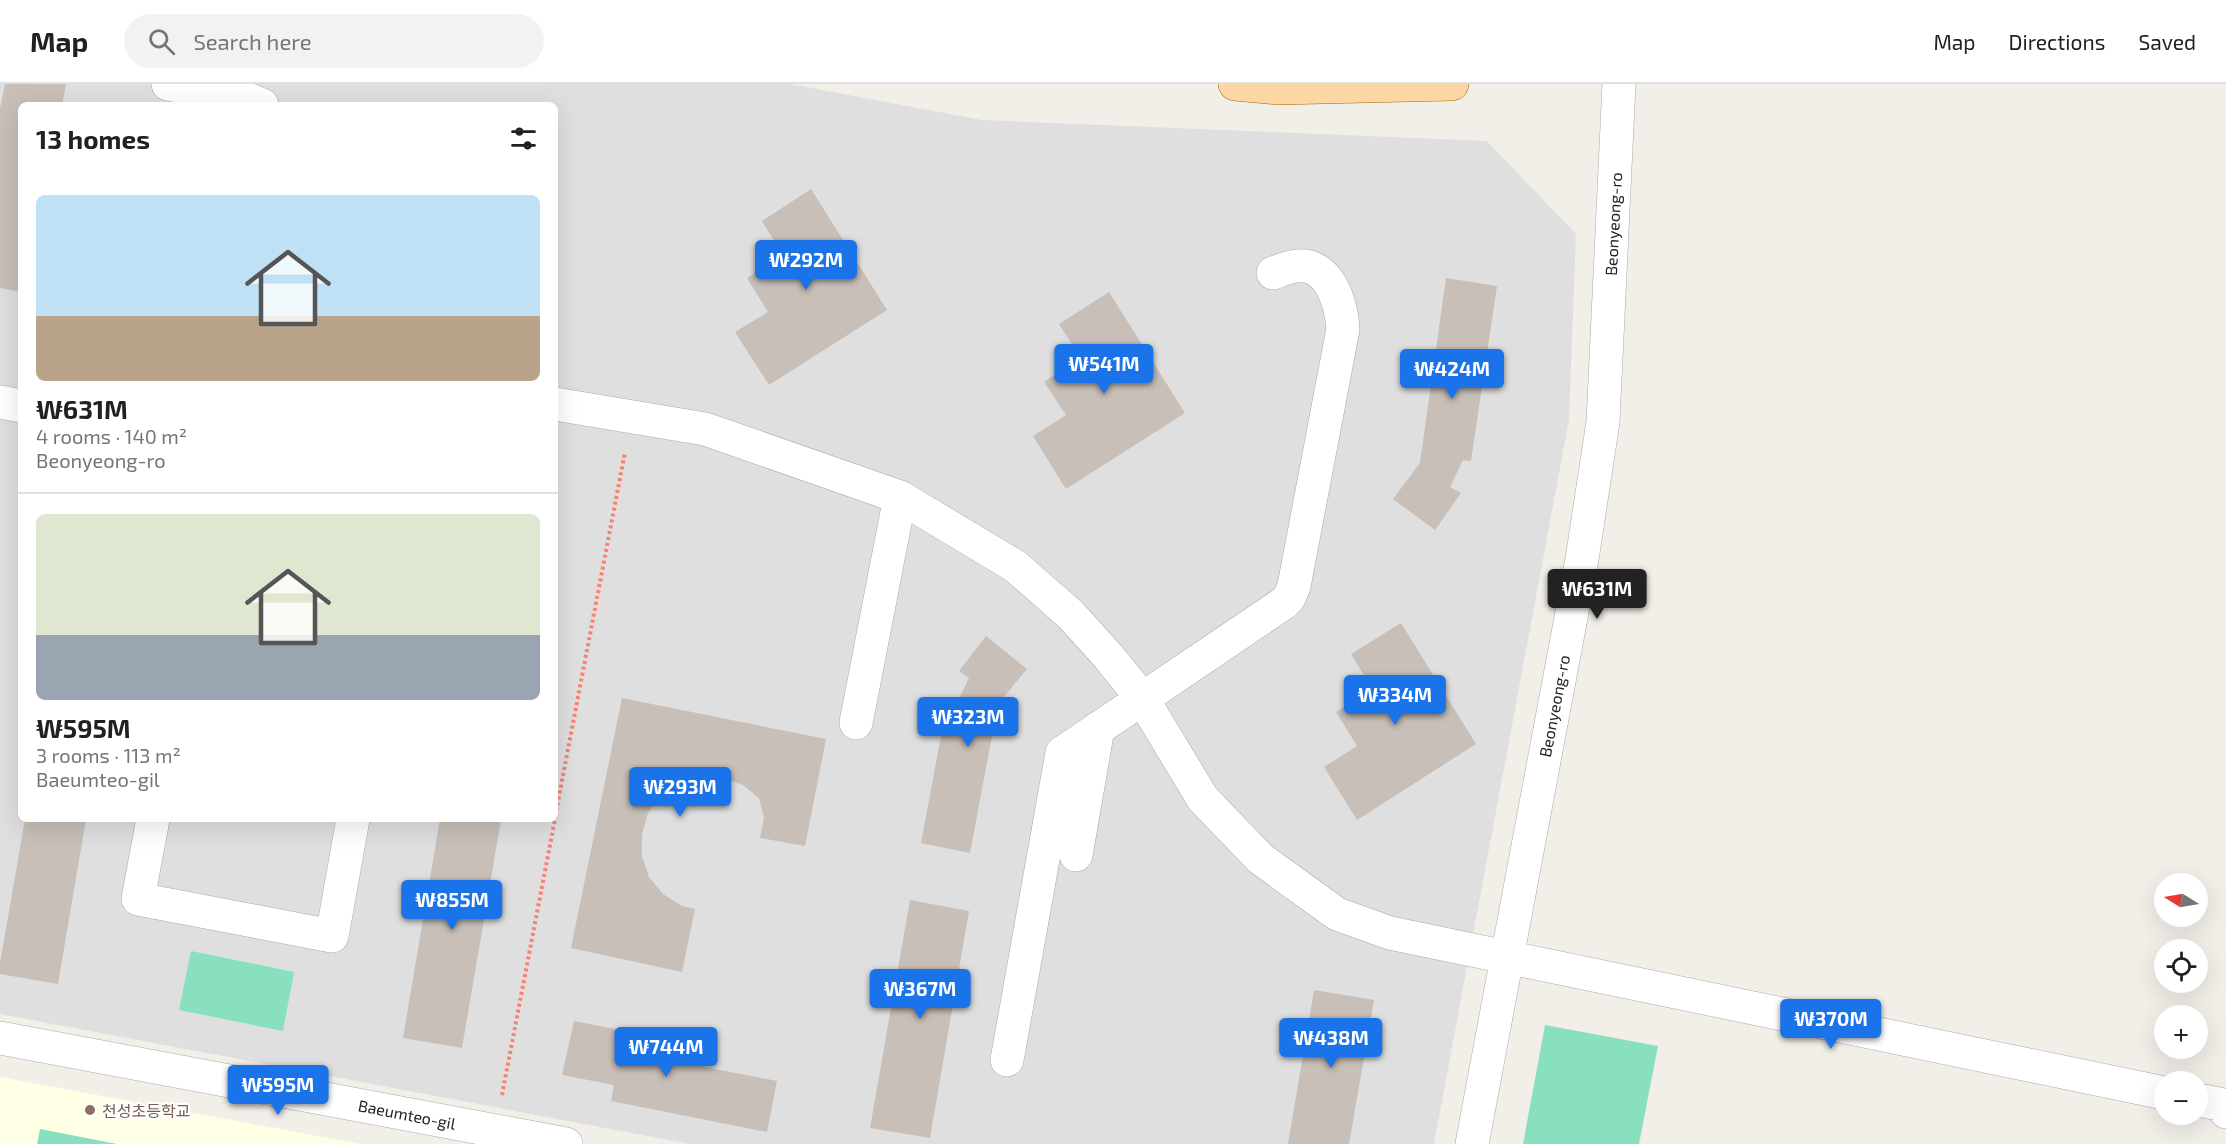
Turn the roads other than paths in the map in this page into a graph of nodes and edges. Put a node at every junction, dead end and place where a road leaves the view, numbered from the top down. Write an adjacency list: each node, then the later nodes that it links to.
1 (168, 84): 6 (street)
2 (1235, 84): 5 (main road)
3 (1452, 84): 5 (main road)
4 (1619, 84): 18 (street, Beonyeong-ro)
5 (1383, 85)
6 (255, 102)
7 (1273, 273): 12 (street)
8 (0, 402): 9 (street)
9 (18, 405)
10 (558, 405): 11 (street)
11 (900, 497): 12 (street); 13 (street)
12 (1142, 698): 14 (street); 18 (street)
13 (856, 723)
14 (1098, 728): 17 (street); 20 (street)
15 (152, 822): 16 (street)
16 (352, 822)
17 (1076, 855)
18 (1507, 957): 21 (street); 26 (street, Beonyeong-ro)
19 (2, 1047): 24 (street, Baeumteo-gil)
20 (1007, 1060)
21 (2154, 1091)
22 (2208, 1102): 23 (street)
23 (2226, 1112)
24 (478, 1134): 25 (street, Baeumteo-gil)
25 (566, 1144)
26 (1472, 1144)

